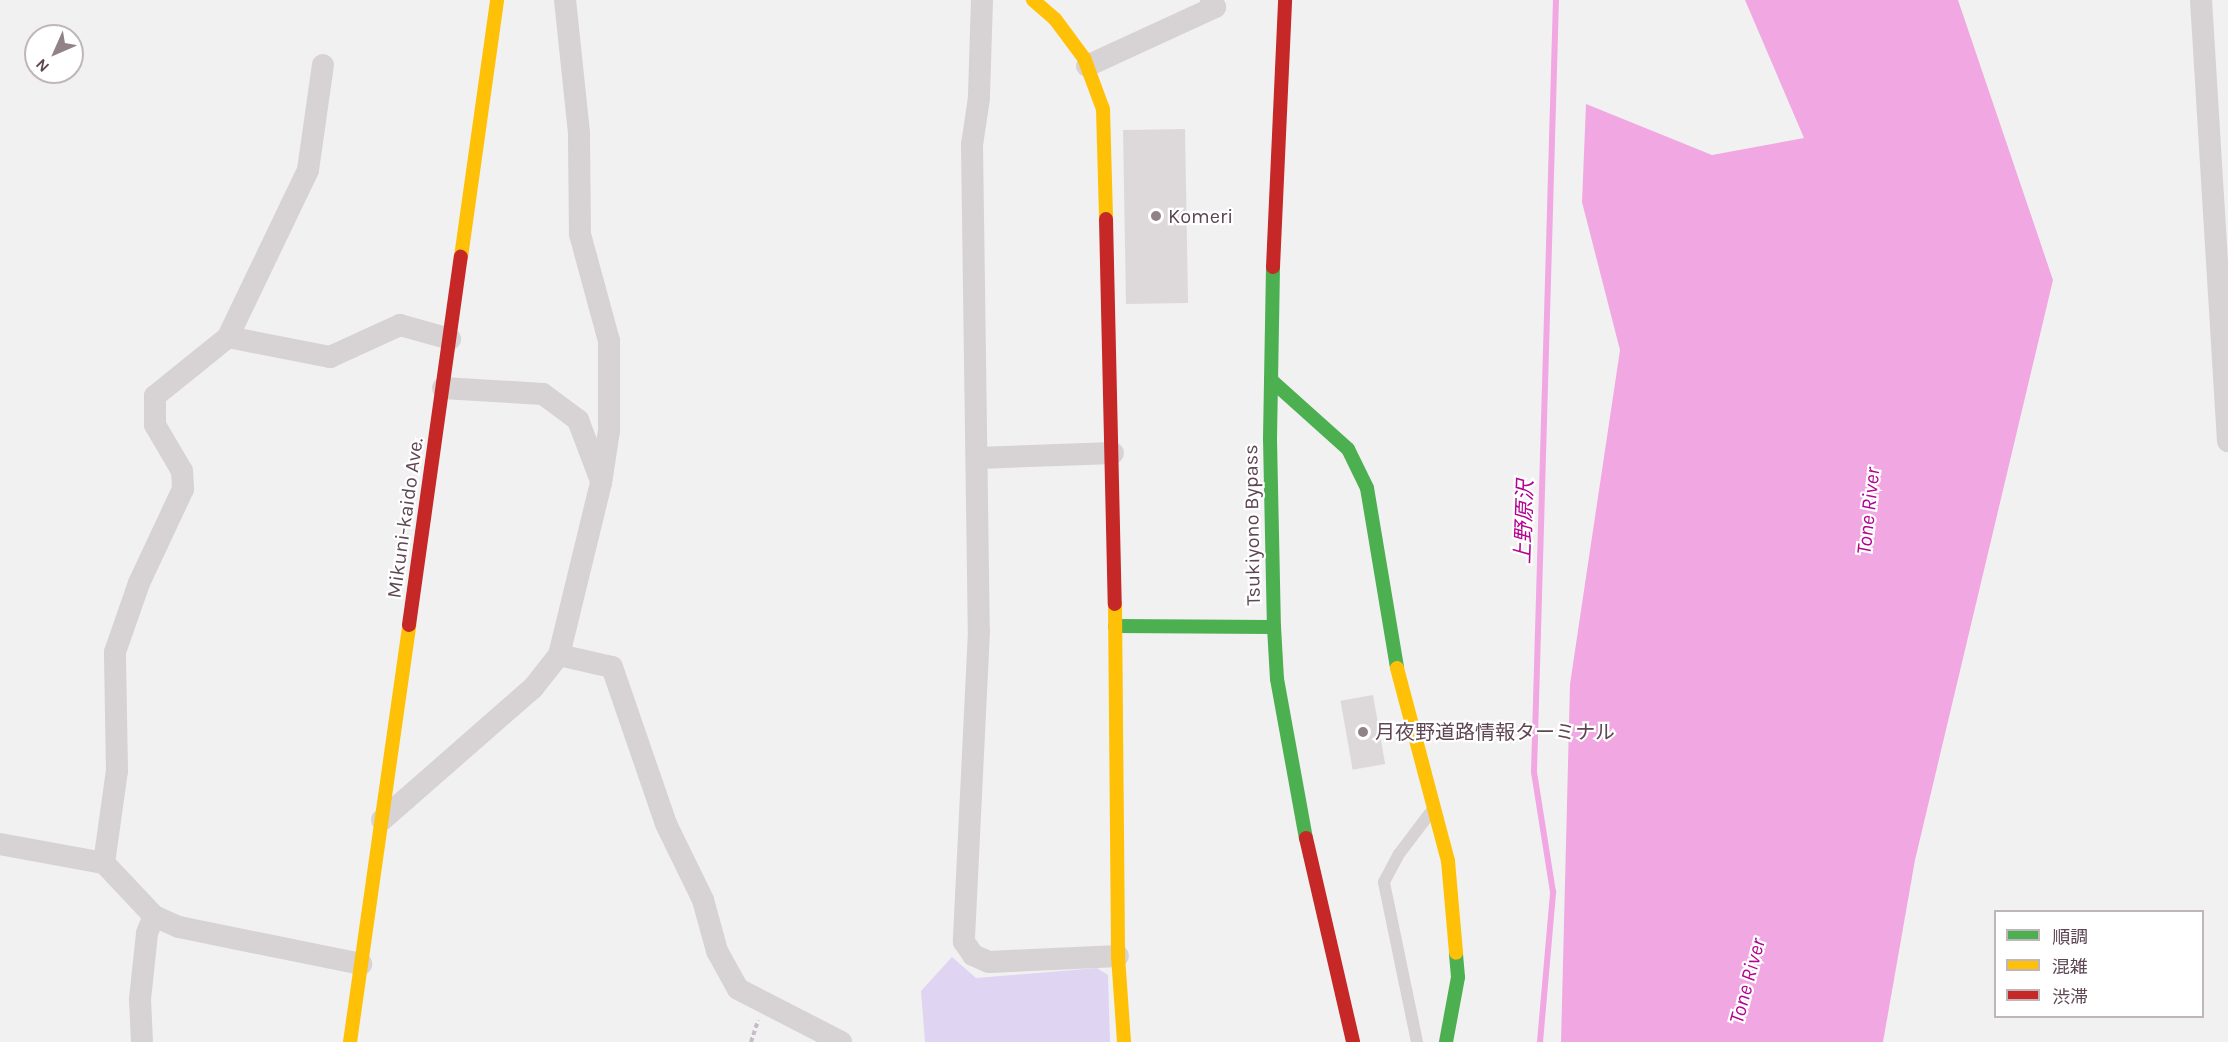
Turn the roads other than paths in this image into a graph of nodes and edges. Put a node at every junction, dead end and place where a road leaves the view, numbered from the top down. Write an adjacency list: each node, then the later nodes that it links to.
1 (497, 0): 11 (main road, Mikuni-kaido Ave.)
2 (565, 0): 17 (street)
3 (982, 0): 16 (street)
4 (1033, 0): 9 (main road)
5 (1211, 0): 9 (street)
6 (1285, 0): 12 (main road, Tsukiyono Bypass)
7 (2201, 0): 14 (street)
8 (323, 65): 10 (street)
9 (1087, 66): 15 (main road)
10 (228, 337): 11 (street); 24 (street)
11 (450, 339): 13 (main road, Mikuni-kaido Ave.)
12 (1271, 380): 19 (main road, Tsukiyono Bypass); 21 (main road)
13 (443, 388): 17 (street); 22 (main road, Mikuni-kaido Ave.)
14 (2228, 441)
15 (1113, 453): 16 (street); 18 (main road)
16 (978, 458): 26 (street)
17 (601, 483): 20 (street)
18 (1115, 626): 19 (main road); 26 (main road)
19 (1274, 627): 32 (main road, Tsukiyono Bypass)
20 (559, 655): 22 (street); 30 (street)
21 (1436, 804): 33 (lane); 34 (main road)
22 (382, 820): 27 (main road, Mikuni-kaido Ave.)
23 (0, 844): 24 (street)
24 (104, 862): 25 (street)
25 (154, 916): 27 (street); 28 (street)
26 (1118, 956): 31 (main road)
27 (361, 964): 29 (main road, Mikuni-kaido Ave.)
28 (142, 1042)
29 (350, 1042)
30 (841, 1042)
31 (1124, 1042)
32 (1353, 1042)
33 (1417, 1042)
34 (1446, 1042)

